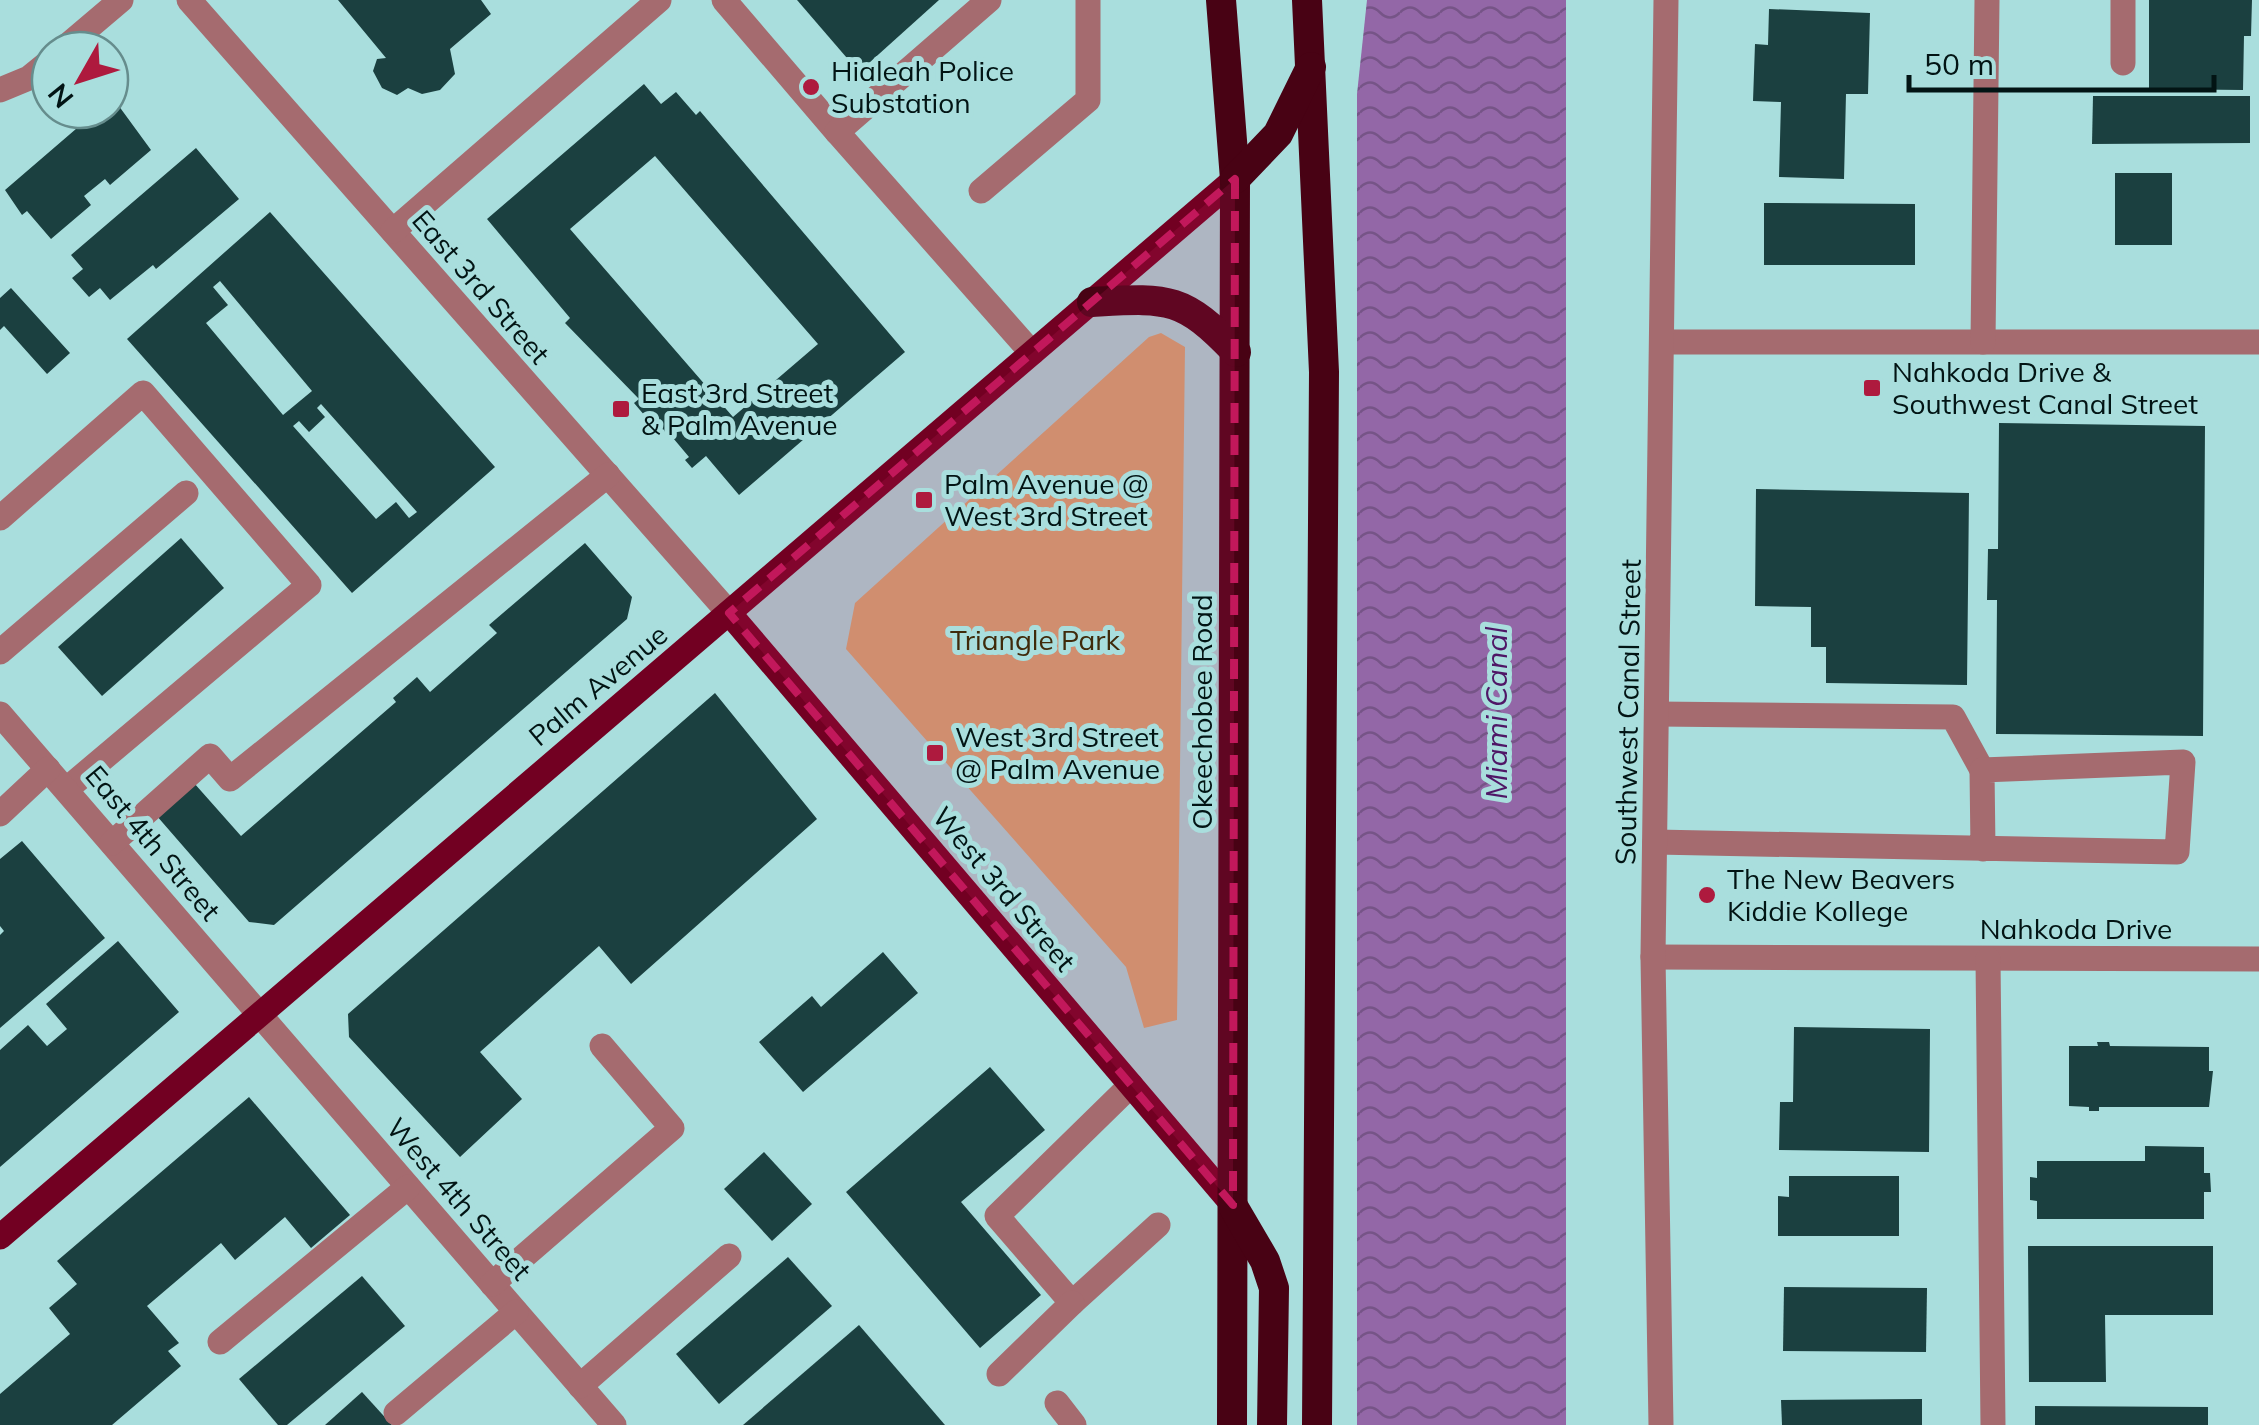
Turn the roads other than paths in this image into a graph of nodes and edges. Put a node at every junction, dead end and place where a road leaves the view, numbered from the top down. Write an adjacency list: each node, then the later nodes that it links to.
1 (121, 0): 12 (street)
2 (189, 0): 20 (street, East 3rd Street)
3 (658, 0): 20 (street)
4 (724, 0): 17 (street)
5 (989, 0): 17 (street)
6 (1088, 0): 19 (street)
7 (1221, 0): 18 (highway, Okeechobee Road)
8 (1307, 0): 14 (highway)
9 (1666, 0): 22 (street, Southwest Canal Street)
10 (1987, 0): 23 (street)
11 (2123, 0): 13 (street)
12 (86, 30)
13 (2123, 63)
14 (1313, 64): 18 (highway); 64 (highway)
15 (30, 77): 16 (street)
16 (0, 90)
17 (837, 132): 26 (street)
18 (1235, 179): 21 (main road, Palm Avenue); 25 (highway, Okeechobee Road)
19 (981, 191)
20 (392, 231): 27 (street, East 3rd Street)
21 (1092, 302): 25 (highway); 26 (main road, Palm Avenue)
22 (1665, 342): 23 (street); 33 (street, Southwest Canal Street)
23 (1983, 342): 24 (street)
24 (2259, 342)
25 (1236, 352): 48 (highway, Okeechobee Road)
26 (1032, 353): 30 (main road, Palm Avenue)
27 (608, 475): 30 (street, East 3rd Street); 39 (street)
28 (186, 494): 31 (street)
29 (0, 518): 36 (street)
30 (729, 613): 44 (main road, Palm Avenue); 46 (main road, West 3rd Street)
31 (0, 652)
32 (0, 714): 34 (street, East 4th Street)
33 (1657, 714): 35 (street); 38 (street, Southwest Canal Street)
34 (48, 769): 36 (street, East 4th Street); 37 (street)
35 (1982, 770): 40 (street); 40 (street)
36 (68, 788): 39 (street, East 4th Street)
37 (0, 814)
38 (1655, 842): 40 (street); 41 (street, Southwest Canal Street)
39 (112, 843): 44 (street, East 4th Street)
40 (1983, 848)
41 (1653, 957): 42 (street, Nahkoda Drive); 65 (street, Southwest Canal Street)
42 (1988, 959): 43 (street, Nahkoda Drive); 66 (street)
43 (2259, 959)
44 (258, 1013): 47 (street, West 4th Street); 50 (main road, Palm Avenue)
45 (602, 1046): 52 (street)
46 (1131, 1085): 48 (main road, West 3rd Street); 53 (street)
47 (408, 1186): 52 (street, West 4th Street); 55 (street)
48 (1232, 1205): 62 (highway, Okeechobee Road); 63 (highway)
49 (1158, 1225): 53 (street)
50 (0, 1237)
51 (729, 1256): 57 (street)
52 (492, 1284): 54 (street, West 4th Street)
53 (1072, 1303): 56 (street)
54 (516, 1312): 57 (street, West 4th Street); 59 (street)
55 (220, 1342)
56 (999, 1374)
57 (580, 1386): 60 (street, West 4th Street)
58 (1057, 1402): 61 (street)
59 (396, 1412)
60 (614, 1425)
61 (1074, 1425)
62 (1232, 1425)
63 (1272, 1425)
64 (1317, 1425)
65 (1661, 1425)
66 (1993, 1425)

